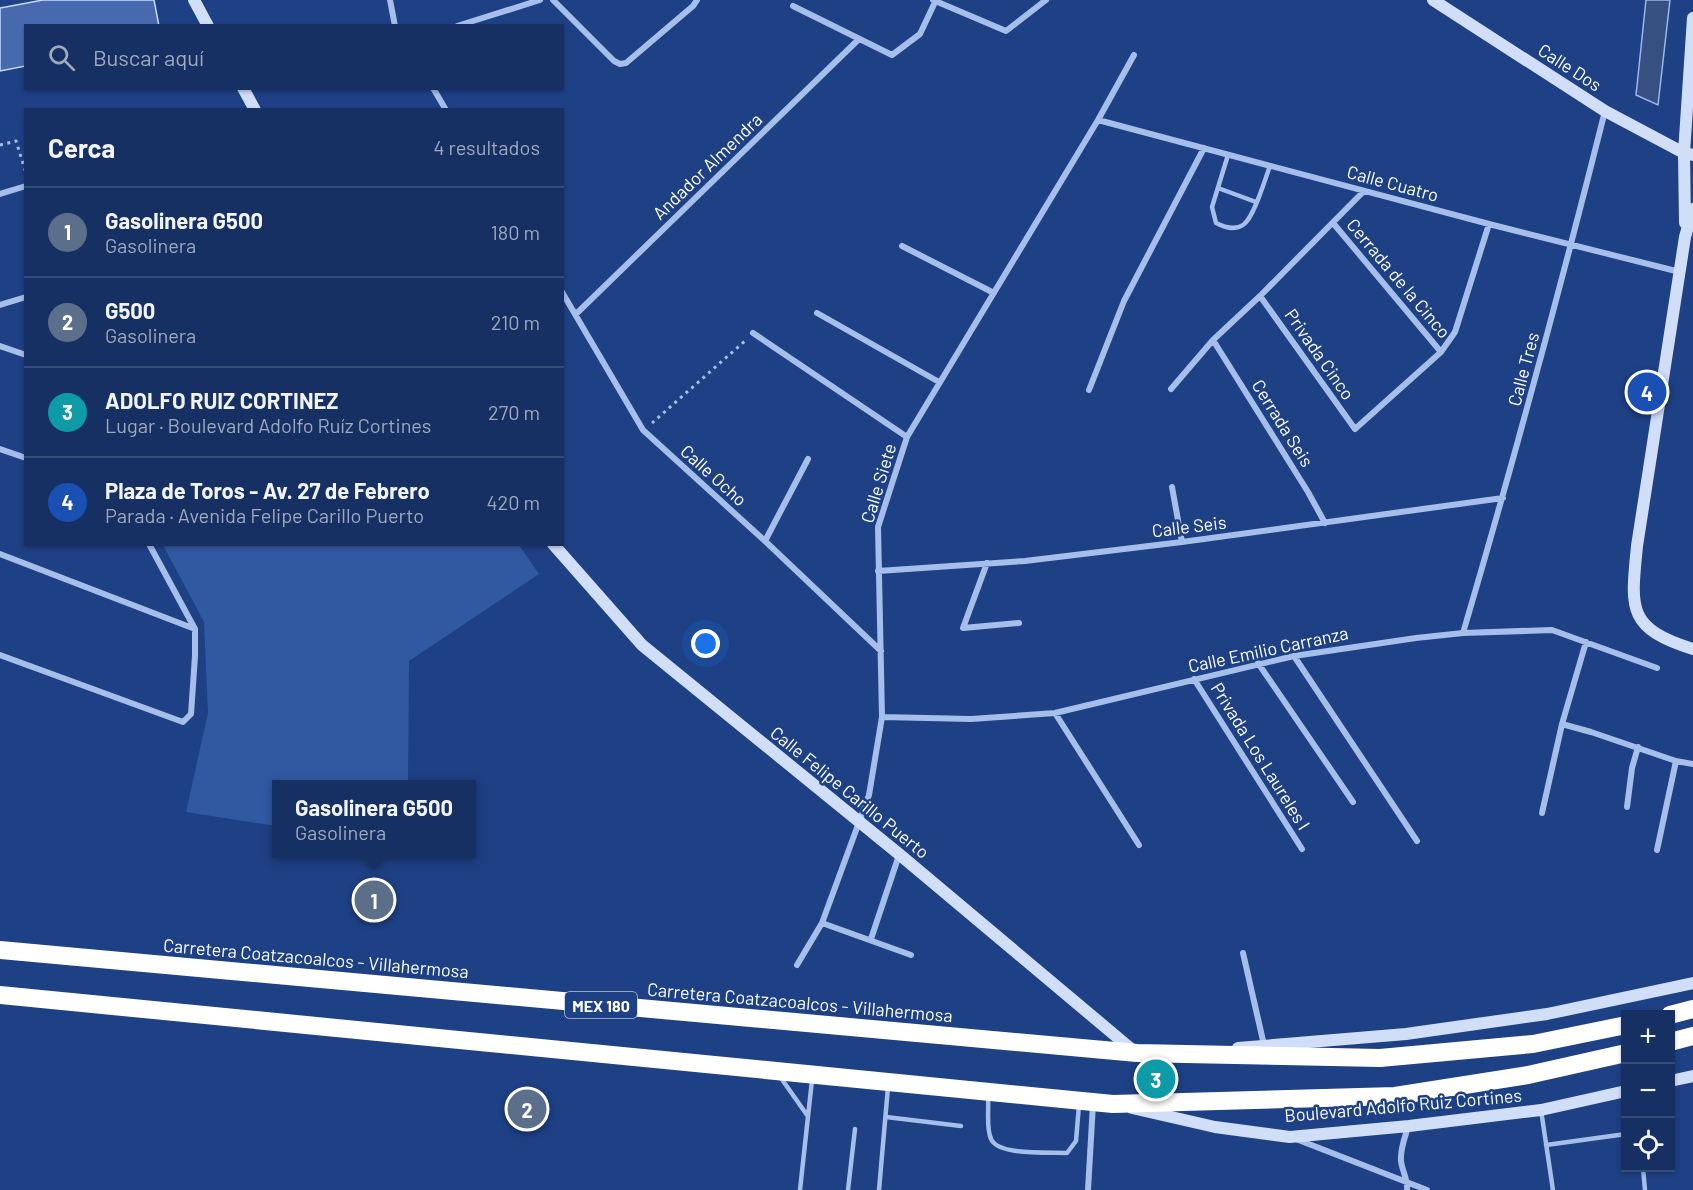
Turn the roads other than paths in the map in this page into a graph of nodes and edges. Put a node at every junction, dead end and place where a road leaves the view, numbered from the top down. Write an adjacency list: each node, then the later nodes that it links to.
1 (194, 0): 11 (main road)
2 (390, 0): 12 (street)
3 (540, 0): 13 (street)
4 (553, 0): 5 (street)
5 (696, 0)
6 (934, 0): 7 (street); 14 (street)
7 (1046, 0)
8 (1433, 0): 20 (main road, Calle Dos)
9 (793, 6): 14 (street)
10 (1693, 18): 24 (main road)
11 (207, 24)
12 (395, 24)
13 (463, 24)
14 (859, 39): 43 (street, Andador Almendra)
15 (1134, 55): 21 (street, Calle Siete)
16 (244, 90): 18 (main road)
17 (433, 90): 19 (street)
18 (254, 108)
19 (445, 108)
20 (1605, 111): 24 (main road, Calle Dos); 35 (street, Calle Tres)
21 (1098, 120): 22 (street, Calle Cuatro); 38 (street, Calle Siete)
22 (1204, 148): 23 (street, Calle Cuatro); 52 (street)
23 (1228, 154): 25 (street, Calle Cuatro); 27 (lane)
24 (1689, 154): 34 (main road)
25 (1270, 166): 28 (street, Calle Cuatro); 30 (lane)
26 (24, 187): 29 (street)
27 (1218, 188): 30 (lane); 30 (lane)
28 (1364, 191): 32 (street); 33 (street, Calle Cuatro)
29 (0, 194)
30 (1256, 202)
31 (1693, 209): 34 (main road)
32 (1333, 223): 40 (street); 48 (street, Cerrada de la Cinco)
33 (1489, 225): 35 (street, Calle Cuatro); 48 (street)
34 (1685, 237): 37 (main road)
35 (1572, 244): 37 (street, Calle Cuatro); 58 (street, Calle Tres)
36 (902, 246): 38 (street)
37 (1680, 272): 71 (main road)
38 (994, 293): 50 (street, Calle Siete)
39 (564, 295): 43 (street, Calle Ocho)
40 (1260, 296): 46 (street); 48 (street, Privada Cinco)
41 (24, 298): 42 (street)
42 (0, 306)
43 (576, 314): 60 (street, Calle Ocho)
44 (817, 314): 50 (street)
45 (753, 333): 53 (street)
46 (1213, 340): 51 (street); 59 (street, Cerrada Seis)
47 (0, 346): 49 (street)
48 (1441, 352)
49 (24, 354)
50 (939, 382): 53 (street, Calle Siete)
51 (1171, 389)
52 (1089, 390)
53 (907, 437): 66 (street, Calle Siete)
54 (0, 449): 55 (street)
55 (24, 457)
56 (808, 459): 60 (street)
57 (1172, 487): 61 (street)
58 (1503, 498): 59 (street, Calle Seis); 69 (street, Calle Tres)
59 (1325, 523): 61 (street, Calle Seis)
60 (765, 541): 72 (street, Calle Ocho)
61 (1182, 542): 65 (street, Calle Seis)
62 (150, 546): 68 (street)
63 (555, 546): 87 (main road, Calle Felipe Carillo Puerto)
64 (0, 554): 68 (street)
65 (987, 563): 66 (street, Calle Seis); 67 (street)
66 (878, 571): 72 (street, Calle Siete)
67 (1019, 623)
68 (195, 629): 73 (street)
69 (1463, 633): 70 (street, Calle Emilio Carranza); 74 (street, Calle Emilio Carranza)
70 (1586, 642): 76 (street, Calle Emilio Carranza); 80 (street)
71 (1693, 649)
72 (881, 651): 79 (street, Calle Siete)
73 (0, 656)
74 (1294, 656): 75 (street, Calle Emilio Carranza); 88 (street)
75 (1258, 663): 77 (street, Calle Emilio Carranza); 84 (street)
76 (1657, 668)
77 (1194, 679): 78 (street, Calle Emilio Carranza); 90 (street, Privada Los Laureles I)
78 (1055, 713): 79 (street, Calle Emilio Carranza); 89 (street)
79 (882, 717): 87 (street, Calle Siete)
80 (1562, 724): 81 (street); 86 (street)
81 (1638, 747): 82 (street); 85 (street)
82 (1676, 761): 83 (street); 91 (street)
83 (1693, 764)
84 (1353, 802)
85 (1627, 807)
86 (1542, 813)
87 (859, 822): 92 (main road, Calle Felipe Carillo Puerto); 93 (street, Calle Siete)
88 (1417, 841)
89 (1139, 845)
90 (1302, 849)
91 (1657, 850)
92 (899, 854): 94 (street); 107 (main road, Calle Felipe Carillo Puerto)
93 (822, 923): 94 (street); 98 (street, Calle Siete)
94 (871, 939): 97 (street)
95 (0, 950): 107 (highway, Carretera Coatzacoalcos - Villahermosa / MEX 180)
96 (1243, 953): 106 (street)
97 (911, 955)
98 (796, 965)
99 (1693, 983): 106 (main road)
100 (0, 995): 110 (highway)
101 (1693, 1009): 102 (highway)
102 (1675, 1014)
103 (1621, 1026): 108 (highway, Carretera Coatzacoalcos - Villahermosa)
104 (1693, 1036): 105 (highway)
105 (1675, 1041)
106 (1264, 1045): 108 (main road)
107 (1137, 1053): 108 (highway, Carretera Coatzacoalcos - Villahermosa / MEX 180)
108 (1202, 1053)
109 (1621, 1054): 118 (highway)
110 (776, 1071): 111 (highway); 120 (lane)
111 (813, 1074): 114 (highway); 120 (lane)
112 (1693, 1076): 113 (main road)
113 (1675, 1080)
114 (889, 1082): 115 (highway); 121 (lane)
115 (988, 1092): 117 (highway); 117 (lane)
116 (1621, 1092): 119 (main road, Boulevard Adolfo Ruiz Cortines)
117 (1086, 1102): 118 (highway); 133 (street)
118 (1113, 1104): 126 (main road, Boulevard Adolfo Ruiz Cortines)
119 (1540, 1110): 123 (main road, Boulevard Adolfo Ruiz Cortines); 127 (lane)
120 (808, 1116): 130 (lane)
121 (886, 1117): 122 (lane); 132 (lane)
122 (961, 1126)
123 (1409, 1126): 126 (main road, Boulevard Adolfo Ruiz Cortines); 129 (street)
124 (855, 1129): 131 (lane)
125 (1621, 1135): 127 (lane)
126 (1290, 1137): 129 (street)
127 (1546, 1145): 136 (lane)
128 (1643, 1172): 137 (lane)
129 (1408, 1182): 134 (street); 135 (street)
130 (800, 1190)
131 (848, 1190)
132 (879, 1190)
133 (1088, 1190)
134 (1407, 1190)
135 (1427, 1190)
136 (1553, 1190)
137 (1645, 1190)

